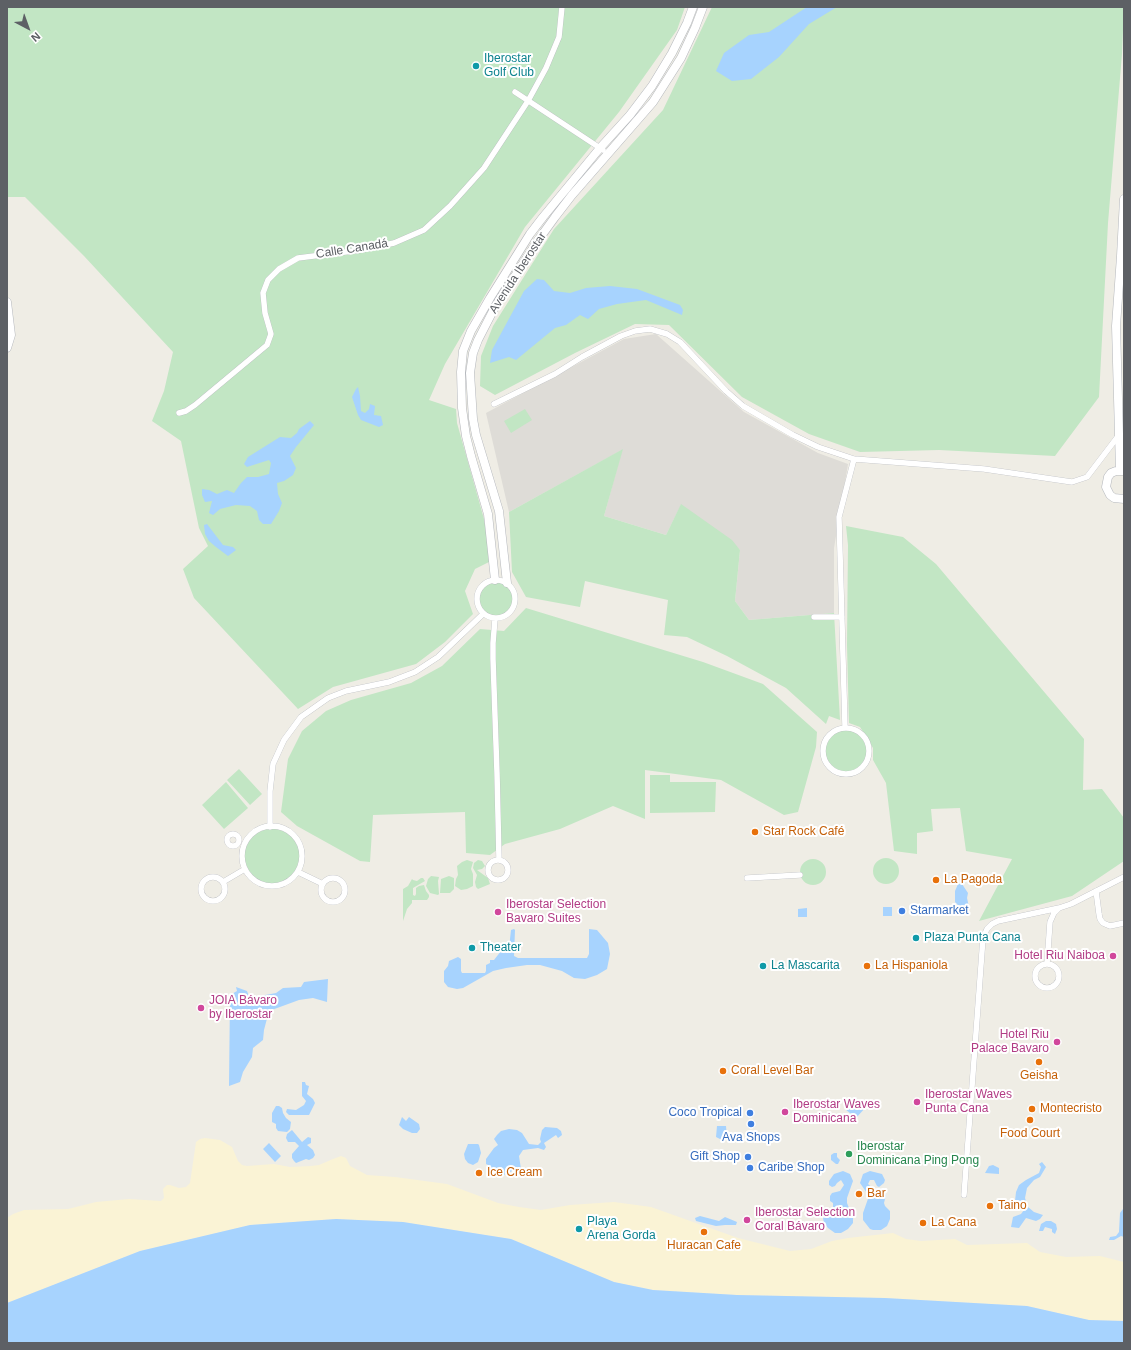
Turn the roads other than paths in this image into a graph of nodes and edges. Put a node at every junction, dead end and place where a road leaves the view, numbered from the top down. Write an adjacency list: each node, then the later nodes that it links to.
1 (562, 7): 5 (street, Calle Canadá)
2 (692, 7): 6 (street, Avenida Iberostar)
3 (703, 7): 7 (street, Avenida Iberostar)
4 (515, 92): 5 (street)
5 (528, 100): 6 (street); 12 (street, Calle Canadá)
6 (600, 148): 7 (street); 17 (street, Avenida Iberostar)
7 (608, 154): 18 (street, Avenida Iberostar)
8 (1124, 199): 13 (street)
9 (7, 302): 10 (street)
10 (7, 348)
11 (494, 404): 14 (street)
12 (179, 413)
13 (1119, 435): 14 (street); 15 (street)
14 (854, 458): 21 (street)
15 (1122, 471): 16 (street)
16 (1124, 499)
17 (495, 580): 18 (street); 19 (street)
18 (507, 583): 22 (street)
19 (483, 614): 22 (street); 24 (street)
20 (814, 617): 21 (street)
21 (842, 617): 23 (street)
22 (496, 619): 25 (street)
23 (845, 728): 23 (street)
24 (270, 827): 26 (street); 27 (street)
25 (499, 860)
26 (245, 869): 27 (street); 31 (street)
27 (298, 872): 32 (street)
28 (800, 875): 30 (street)
29 (1124, 877): 33 (street)
30 (747, 878)
31 (222, 882): 31 (street)
32 (323, 884): 32 (street)
33 (1096, 891): 34 (street); 35 (street)
34 (1059, 908): 36 (street); 37 (street)
35 (1124, 923)
36 (1047, 964): 36 (street)
37 (964, 1195)

